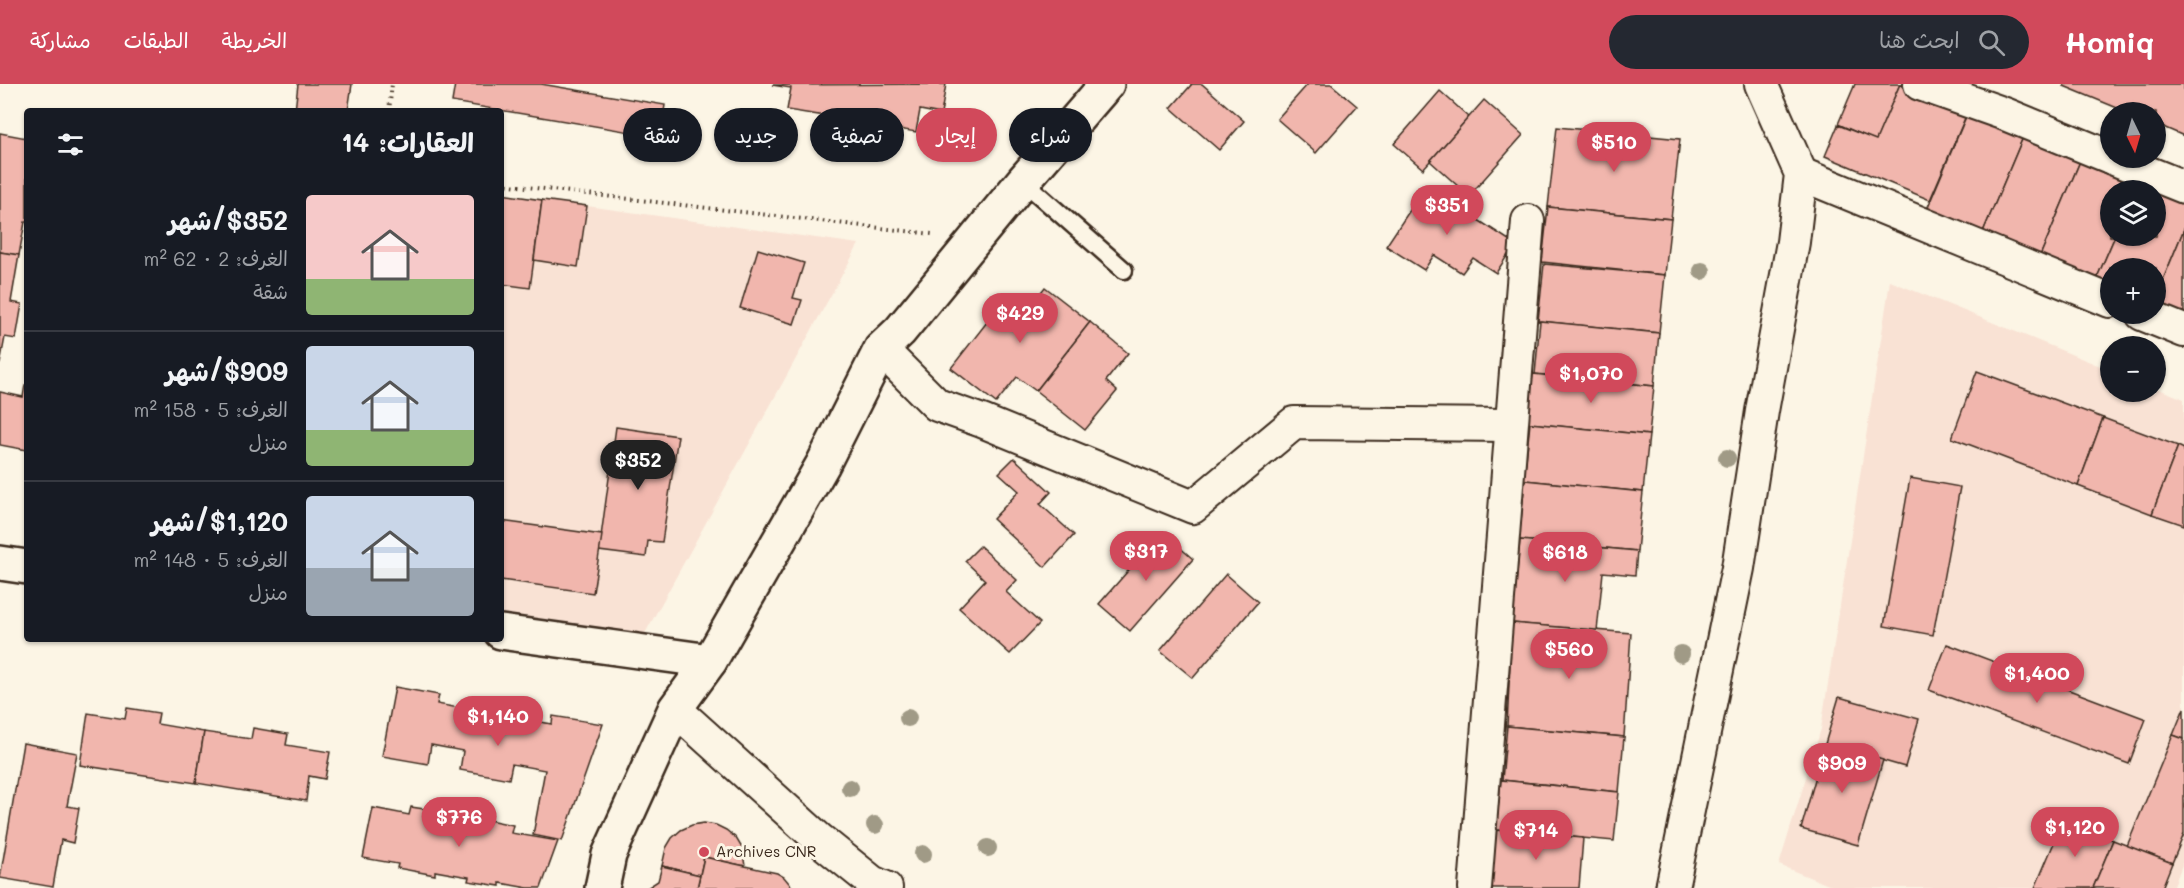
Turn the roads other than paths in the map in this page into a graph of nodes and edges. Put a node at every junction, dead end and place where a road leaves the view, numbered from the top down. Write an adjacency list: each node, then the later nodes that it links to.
1 (1107, 84): 7 (street)
2 (1761, 84): 6 (street)
3 (1920, 84): 4 (street)
4 (2100, 153)
5 (2138, 168): 8 (street)
6 (1801, 174): 11 (street); 24 (street)
7 (1023, 181): 10 (lane); 14 (street)
8 (2184, 187)
9 (1528, 221): 15 (street)
10 (1124, 270)
11 (2100, 297)
12 (2166, 324): 13 (street)
13 (2184, 331)
14 (881, 349): 15 (street); 19 (street)
15 (1511, 425): 23 (street)
16 (0, 563): 17 (street)
17 (24, 567)
18 (504, 632): 19 (street)
19 (710, 661): 20 (street)
20 (675, 709): 21 (street); 22 (street)
21 (876, 886)
22 (602, 888)
23 (1475, 888)
24 (1672, 888)

